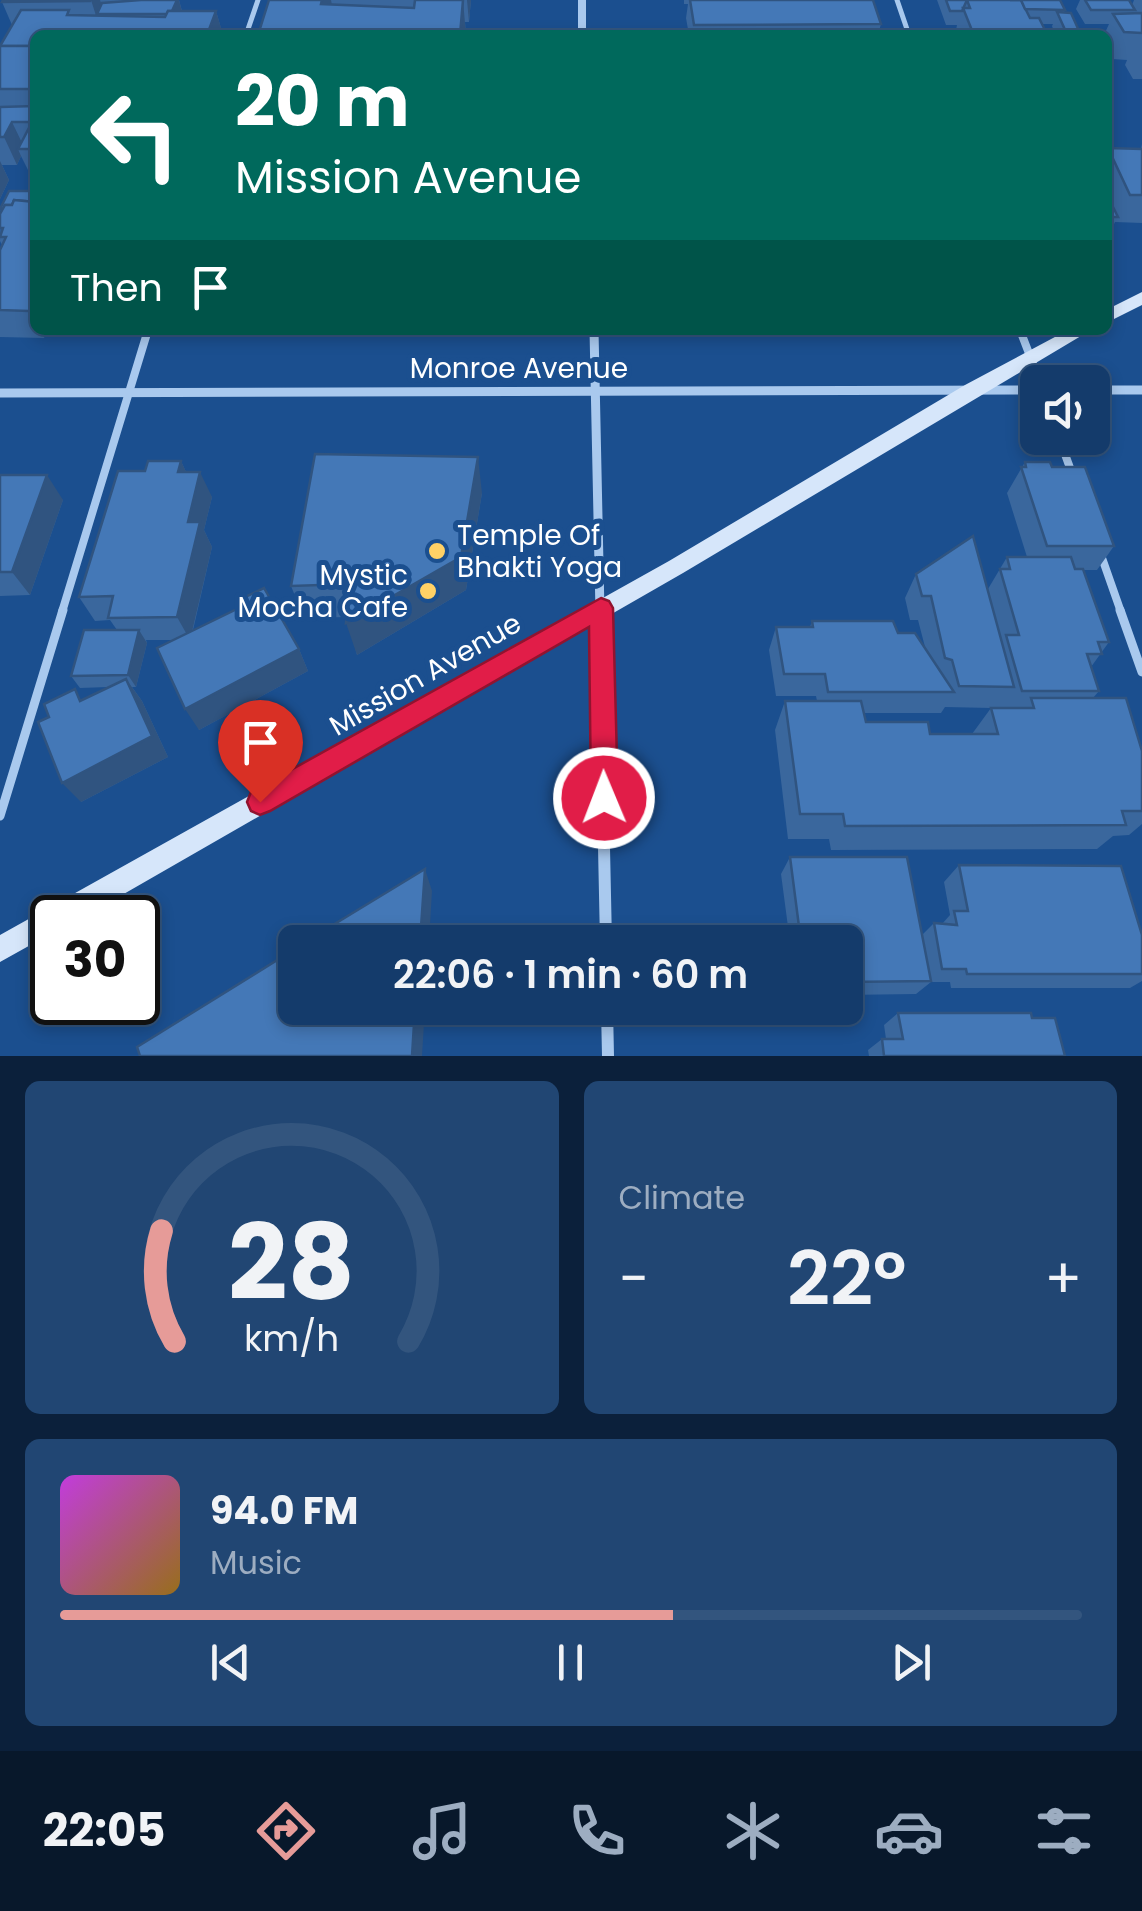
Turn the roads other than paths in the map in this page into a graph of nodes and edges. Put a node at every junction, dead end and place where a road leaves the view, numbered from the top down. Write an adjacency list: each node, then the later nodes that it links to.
1 (258, 0): 4 (lane)
2 (582, 0): 5 (street)
3 (897, 0): 6 (lane)
4 (248, 30)
5 (582, 30)
6 (907, 30)
7 (1142, 298): 8 (main road)
8 (1112, 314)
9 (146, 335): 21 (lane)
10 (594, 335): 15 (street)
11 (1022, 335): 13 (lane)
12 (1073, 335): 13 (main road, Mission Avenue)
13 (1030, 358): 14 (lane); 16 (main road, Mission Avenue)
14 (1033, 365)
15 (596, 390): 16 (street, Monroe Avenue); 21 (street, Monroe Avenue); 25 (street)
16 (970, 390): 17 (street, Monroe Avenue); 25 (main road, Mission Avenue)
17 (1020, 390)
18 (1110, 390): 19 (street)
19 (1142, 390)
20 (0, 393): 21 (street, Monroe Avenue)
21 (126, 393): 27 (lane)
22 (1065, 455): 23 (lane)
23 (1080, 495)
24 (1098, 548): 26 (lane)
25 (601, 608): 28 (main road, Mission Avenue); 29 (street)
26 (1142, 672)
27 (0, 816)
28 (95, 895)
29 (606, 925)
30 (30, 932): 31 (main road, Mission Avenue)
31 (0, 949)
32 (608, 1025): 33 (street)
33 (608, 1056)

